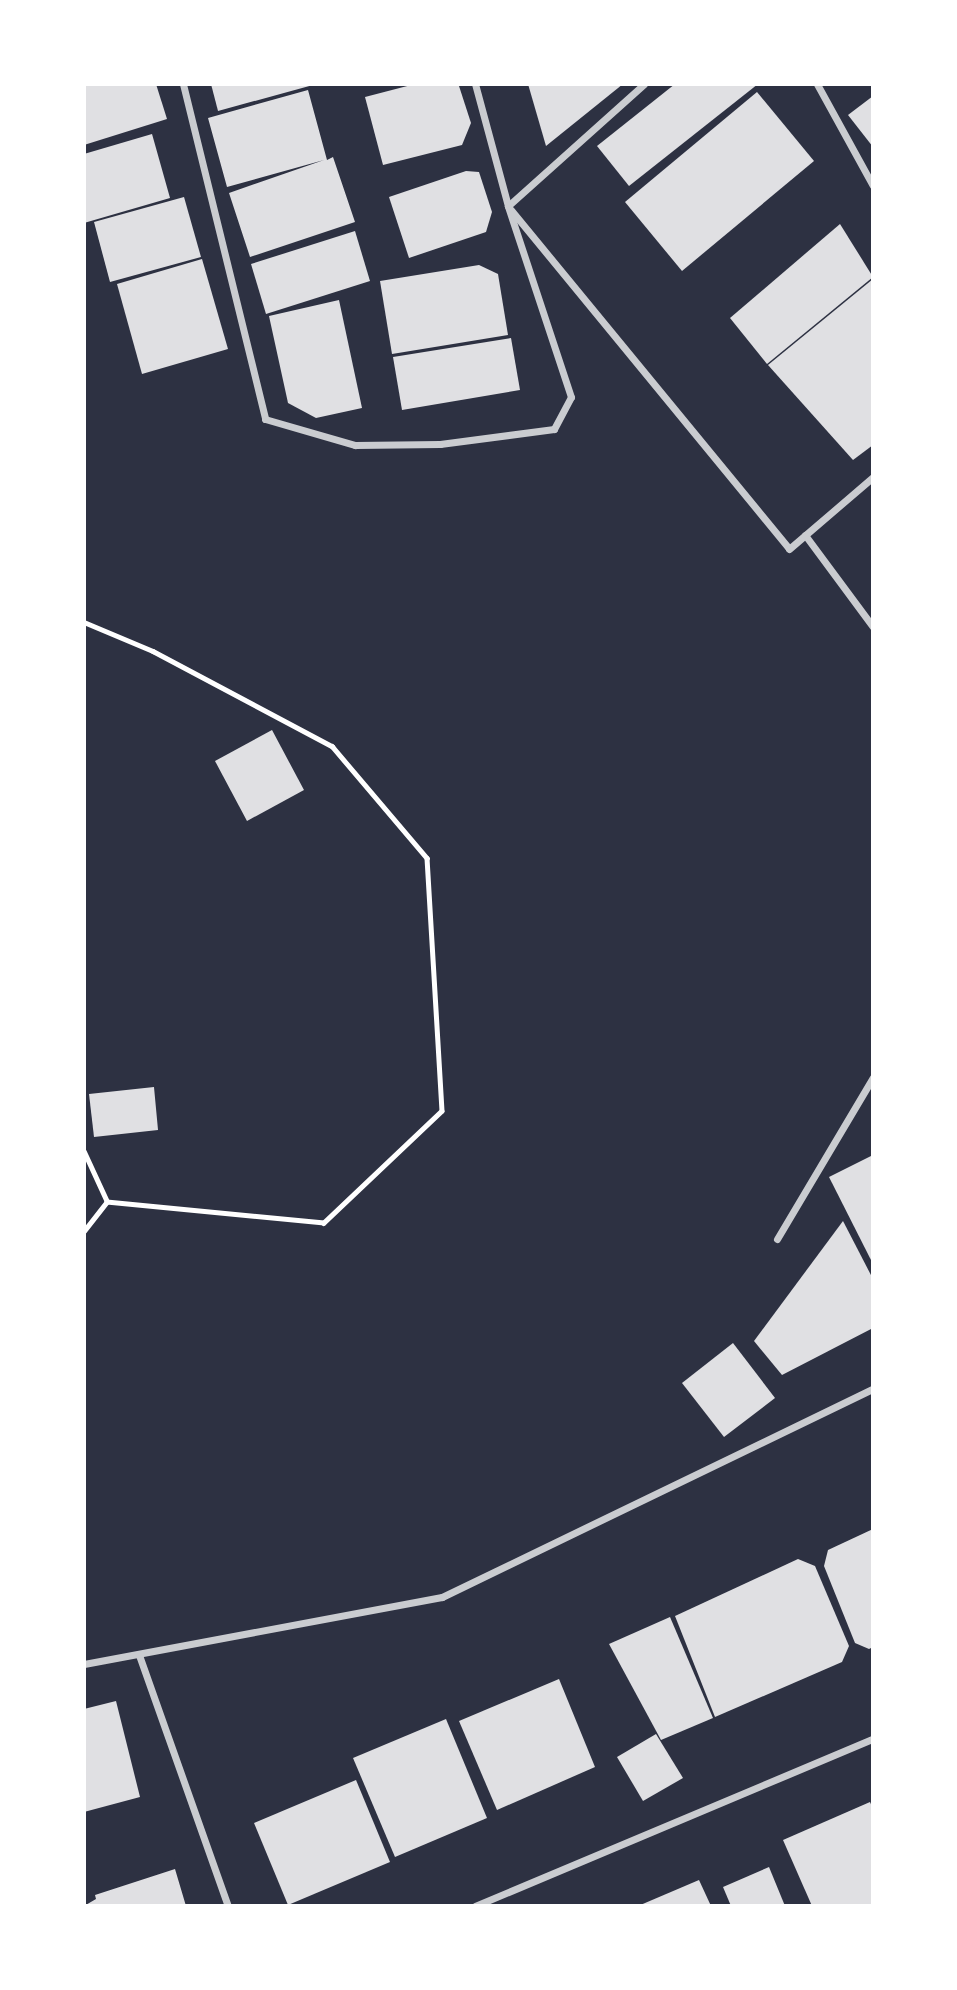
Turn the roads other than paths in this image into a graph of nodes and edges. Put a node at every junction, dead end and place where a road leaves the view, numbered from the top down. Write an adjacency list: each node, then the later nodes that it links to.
1 (183, 84): 6 (street)
2 (475, 84): 6 (street)
3 (643, 84): 6 (street)
4 (817, 84): 5 (street)
5 (873, 186)
6 (508, 206): 8 (street)
7 (873, 477): 8 (street)
8 (805, 535): 9 (street)
9 (873, 627)
10 (873, 1077): 11 (street)
11 (777, 1239)
12 (873, 1389): 13 (street)
13 (139, 1656): 14 (street); 16 (street)
14 (84, 1664)
15 (873, 1739): 17 (street)
16 (228, 1906)
17 (475, 1906)

